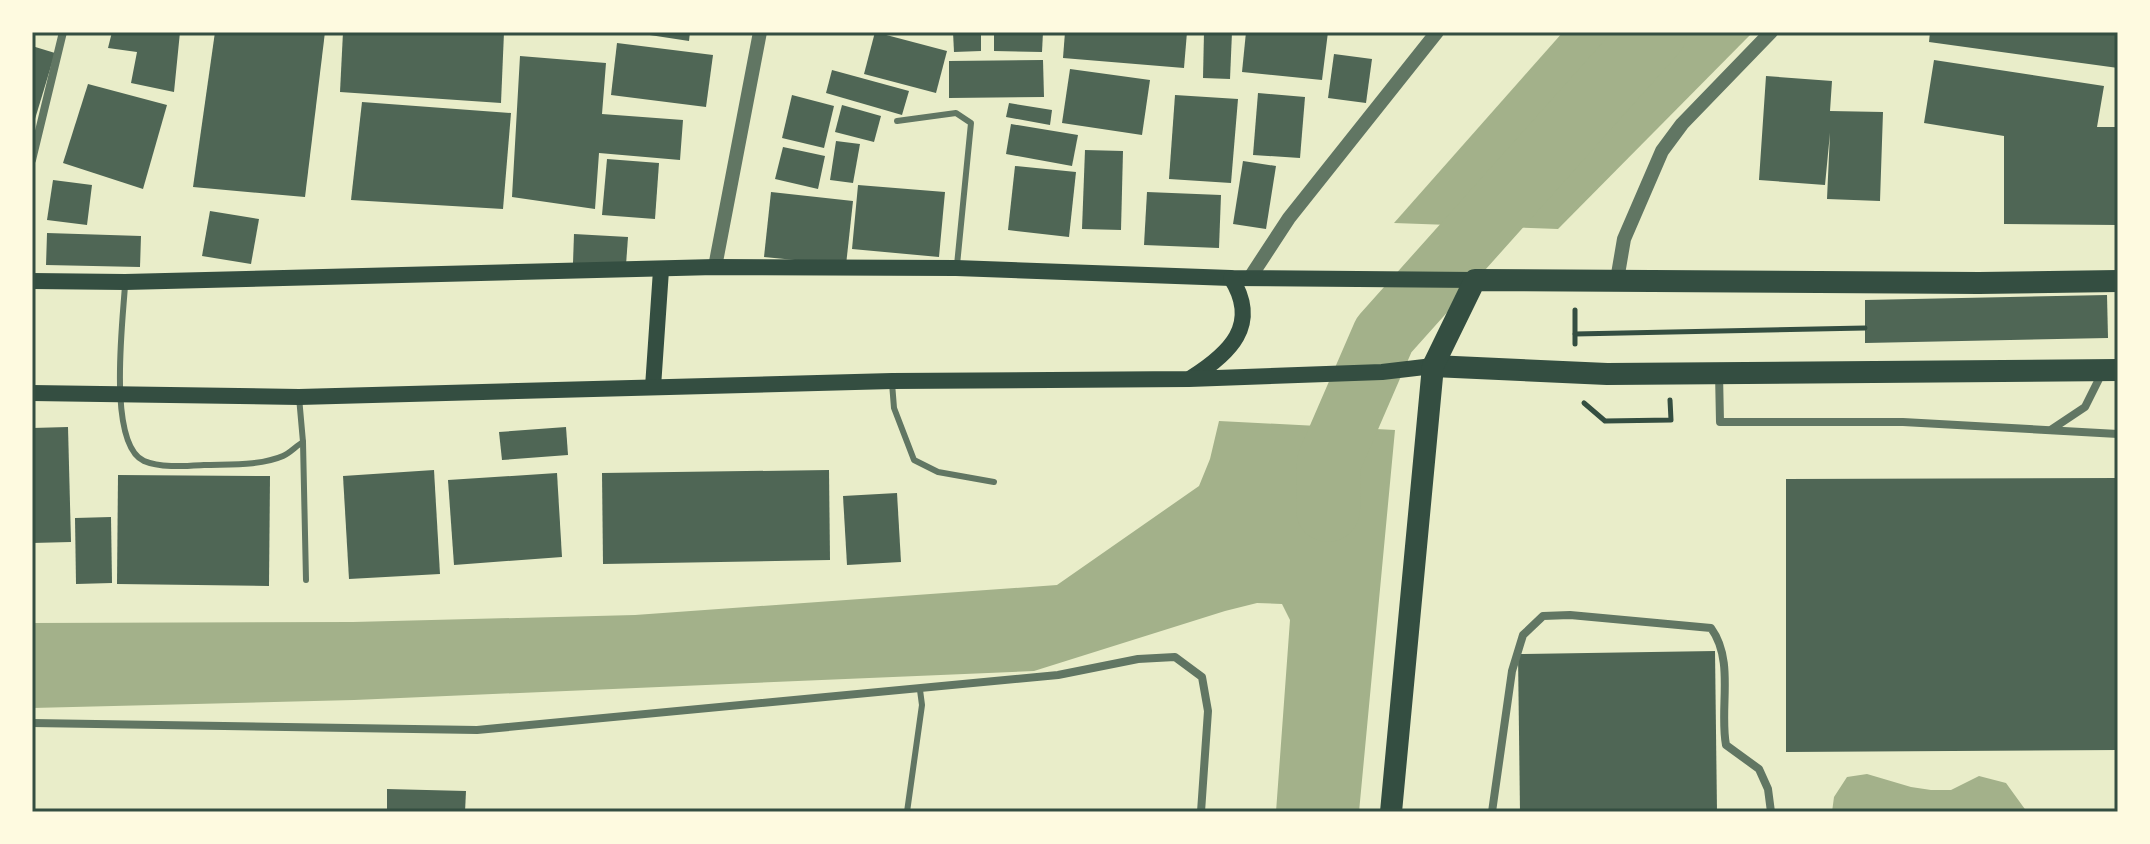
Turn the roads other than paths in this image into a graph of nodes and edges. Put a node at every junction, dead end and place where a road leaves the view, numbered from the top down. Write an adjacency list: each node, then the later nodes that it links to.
1 (63, 32): 6 (street)
2 (760, 32): 7 (street)
3 (1437, 32): 10 (street)
4 (1771, 32): 13 (street)
5 (897, 121): 8 (lane)
6 (32, 160)
7 (715, 267): 8 (main road); 9 (main road)
8 (956, 268): 11 (main road)
9 (661, 270): 16 (main road); 22 (main road)
10 (1251, 276): 11 (main road); 12 (main road)
11 (1231, 278): 20 (main road)
12 (1464, 280): 13 (highway); 17 (highway)
13 (1617, 280): 15 (highway)
14 (32, 281): 16 (main road)
15 (2118, 281)
16 (125, 282): 24 (lane)
17 (1433, 366): 19 (highway); 20 (main road); 35 (highway)
18 (2111, 370): 19 (highway); 26 (street)
19 (1719, 373): 26 (street)
20 (1189, 379): 21 (main road)
21 (892, 381): 22 (main road); 29 (lane)
22 (653, 387): 25 (main road)
23 (32, 393): 24 (main road)
24 (118, 394): 25 (main road); 28 (lane)
25 (299, 397): 28 (lane)
26 (2051, 430): 27 (street)
27 (2118, 434)
28 (303, 442): 30 (lane)
29 (994, 482)
30 (306, 580)
31 (920, 690): 32 (street); 33 (lane); 34 (street)
32 (32, 723)
33 (907, 812)
34 (1201, 812)
35 (1391, 812)
36 (1492, 812): 37 (street)
37 (1771, 812)

